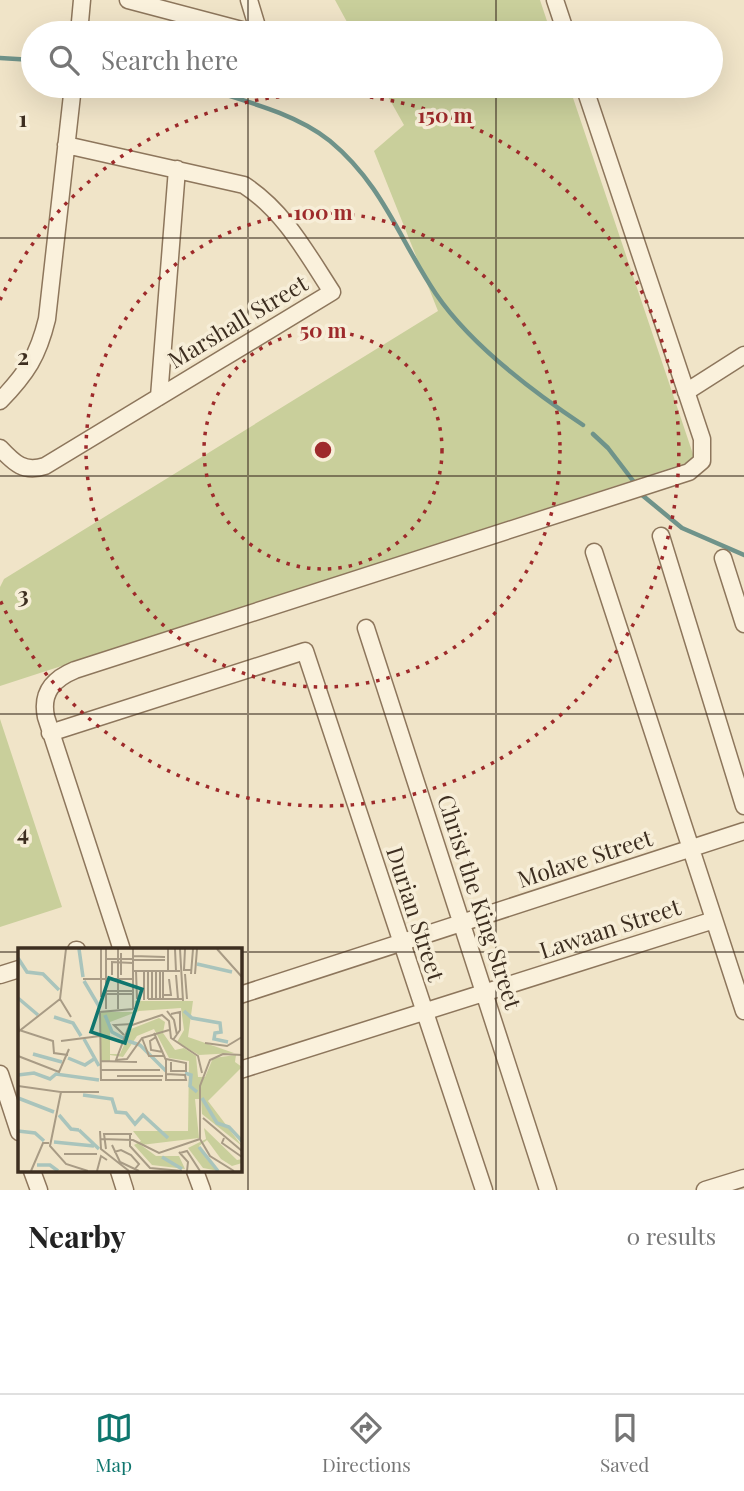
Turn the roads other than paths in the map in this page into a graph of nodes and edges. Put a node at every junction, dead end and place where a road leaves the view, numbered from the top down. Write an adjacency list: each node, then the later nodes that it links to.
1 (82, 0): 5 (street)
2 (128, 0): 6 (street)
3 (249, 0): 7 (street)
4 (555, 0): 8 (street)
5 (80, 21)
6 (208, 21)
7 (255, 21)
8 (562, 21)
9 (72, 98): 11 (street)
10 (588, 98): 14 (street)
11 (66, 145): 12 (street, Marshall Street); 16 (street)
12 (177, 169): 15 (street); 15 (street, Marshall Street)
13 (744, 355): 14 (street)
14 (686, 392): 23 (street)
15 (159, 397): 17 (street, Marshall Street)
16 (0, 401)
17 (0, 448)
18 (661, 536): 24 (street)
19 (594, 552): 26 (street)
20 (723, 558): 21 (street)
21 (744, 624)
22 (366, 628): 28 (street, Christ the King Street)
23 (50, 733): 29 (street, Durian Street); 30 (street)
24 (744, 806)
25 (744, 831): 26 (street, Molave Street)
26 (691, 849): 27 (street); 28 (street, Molave Street)
27 (714, 919): 33 (street, Lawaan Street); 36 (street)
28 (461, 923): 29 (street, Molave Street); 33 (street, Christ the King Street)
29 (401, 943): 34 (street, Molave Street); 35 (street, Durian Street)
30 (121, 948)
31 (18, 969): 32 (street)
32 (0, 975)
33 (484, 992): 35 (street, Lawaan Street); 48 (street, Christ the King Street)
34 (242, 994)
35 (423, 1011): 37 (street, Lawaan Street); 47 (street, Durian Street)
36 (744, 1011)
37 (242, 1069)
38 (0, 1074): 39 (street)
39 (18, 1129)
40 (32, 1172): 44 (street)
41 (119, 1172): 45 (street)
42 (195, 1172): 46 (street)
43 (744, 1178): 49 (street)
44 (39, 1190)
45 (125, 1190)
46 (202, 1190)
47 (484, 1190)
48 (548, 1190)
49 (705, 1190)

